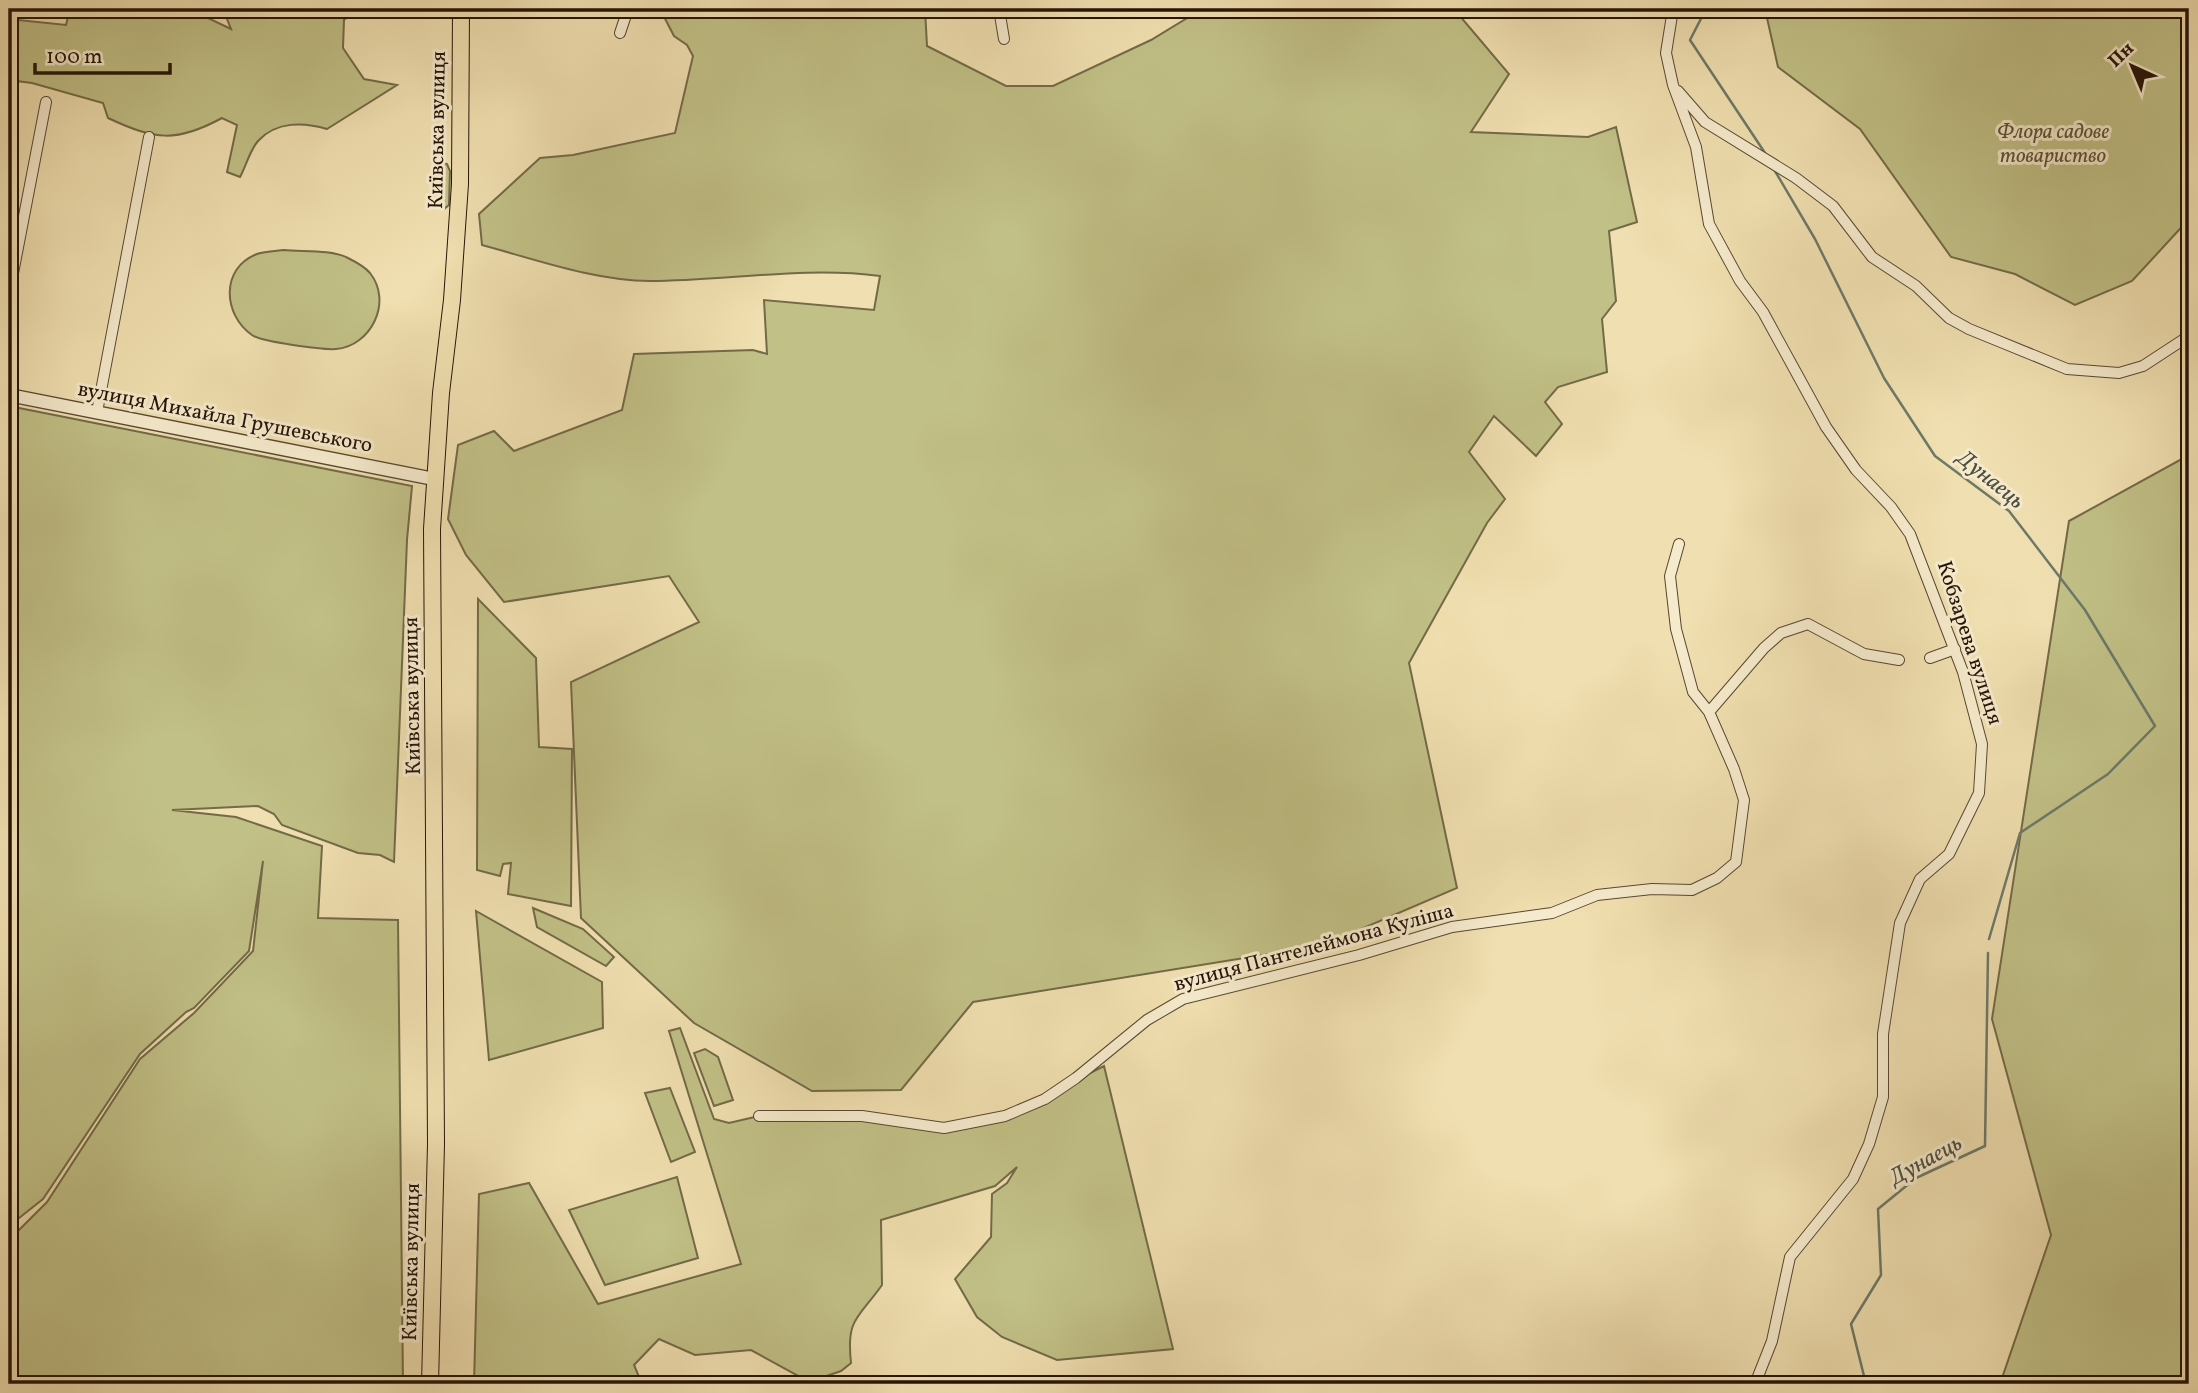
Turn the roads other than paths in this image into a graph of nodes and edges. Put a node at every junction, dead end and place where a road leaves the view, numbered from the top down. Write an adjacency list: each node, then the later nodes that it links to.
1 (461, 9): 14 (main road, Київська вулиця)
2 (628, 9): 5 (street)
3 (999, 9): 6 (street)
4 (1673, 9): 7 (street, Кобзарева вулиця)
5 (620, 33)
6 (1004, 39)
7 (1673, 86): 11 (street); 16 (street, Кобзарева вулиця)
8 (46, 102): 10 (street)
9 (149, 137): 13 (street)
10 (9, 294)
11 (2189, 336)
12 (9, 395): 13 (street, вулиця Михайла Грушевського)
13 (97, 412): 14 (street, вулиця Михайла Грушевського)
14 (434, 479): 21 (main road, Київська вулиця)
15 (1679, 544): 19 (street, вулиця Пантелеймона Куліша)
16 (1955, 649): 17 (street); 22 (street, Кобзарева вулиця)
17 (1930, 658)
18 (1899, 660): 19 (street)
19 (1709, 712): 20 (street, вулиця Пантелеймона Куліша)
20 (759, 1116)
21 (430, 1384)
22 (1755, 1384)

